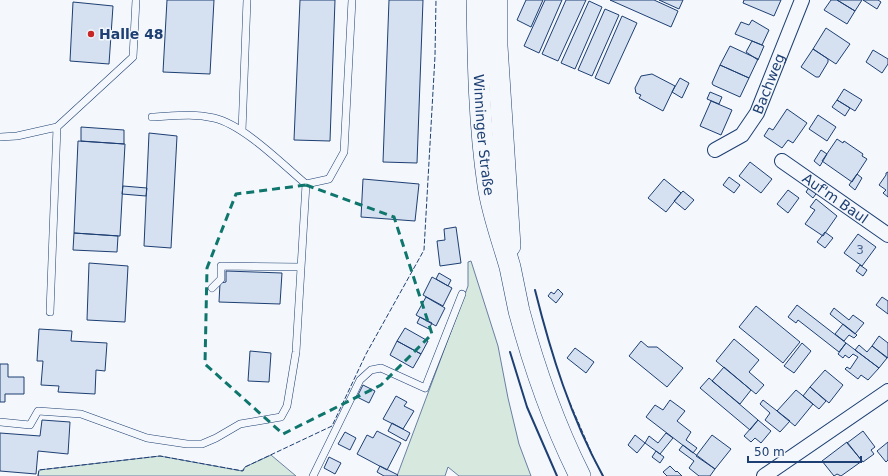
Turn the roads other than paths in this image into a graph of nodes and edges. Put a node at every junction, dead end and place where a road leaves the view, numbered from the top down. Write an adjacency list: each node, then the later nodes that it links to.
1 (136, 0): 8 (lane)
2 (247, 0): 9 (lane)
3 (352, 0): 13 (lane)
4 (477, 0): 15 (main road, Winninger Straße)
5 (496, 0): 15 (main road, Winninger Straße)
6 (802, 0): 11 (street, Bachweg)
7 (152, 117): 9 (lane)
8 (57, 127): 10 (lane); 19 (lane)
9 (242, 131): 13 (lane)
10 (0, 136)
11 (715, 150)
12 (782, 161): 14 (street, Auf'm Baul)
13 (306, 184): 16 (lane)
14 (888, 235)
15 (510, 266): 23 (main road, Winninger Straße)
16 (301, 267): 17 (lane); 21 (lane)
17 (212, 288)
18 (462, 294): 22 (lane)
19 (50, 312)
20 (888, 391): 24 (street)
21 (0, 422)
22 (313, 476)
23 (580, 476)
24 (764, 476)

